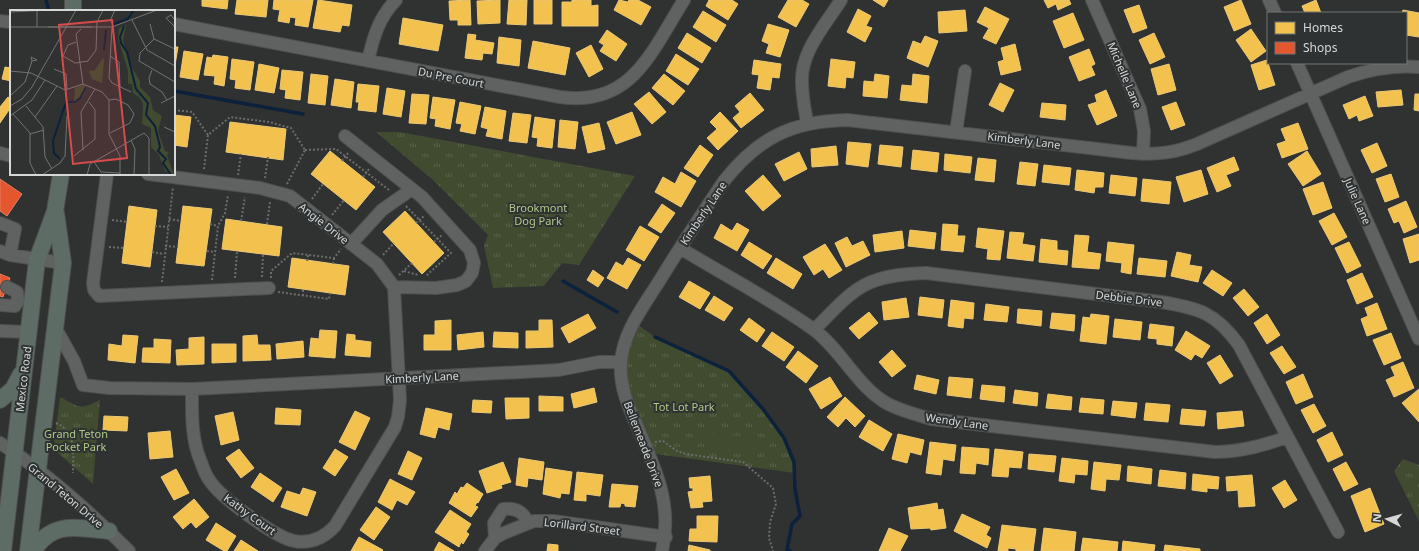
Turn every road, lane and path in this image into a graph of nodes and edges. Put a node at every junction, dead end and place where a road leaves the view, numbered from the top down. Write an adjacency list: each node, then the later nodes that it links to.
1 (72, 0): 7 (main road)
2 (396, 0): 10 (street)
3 (684, 0): 10 (street, Du Pre Court)
4 (841, 0): 19 (street)
5 (1092, 0): 27 (street, Michelle Lane)
6 (1269, 0): 8 (street)
7 (73, 10)
8 (1275, 12)
9 (175, 24): 10 (street, Du Pre Court)
10 (368, 61)
11 (1297, 64): 14 (street, Julie Lane)
12 (1419, 66): 14 (street, Kimberly Lane)
13 (965, 71): 22 (street)
14 (1310, 94): 27 (street, Kimberly Lane); 91 (street, Julie Lane)
15 (175, 110): 16 (path); 23 (path)
16 (176, 116)
17 (246, 119): 18 (path); 20 (path); 23 (path)
18 (272, 123): 21 (path); 38 (path)
19 (807, 123): 22 (street, Kimberly Lane); 60 (street, Kimberly Lane)
20 (245, 124)
21 (272, 127)
22 (956, 132): 27 (street, Kimberly Lane)
23 (208, 135): 34 (path)
24 (345, 136): 37 (street)
25 (0, 153): 28 (street)
26 (241, 154): 36 (path)
27 (1143, 154)
28 (10, 156)
29 (268, 158): 38 (path)
30 (61, 175): 41 (main road, Mexico Road)
31 (107, 175): 42 (street)
32 (157, 175): 33 (street, Angie Drive)
33 (175, 177): 34 (street, Angie Drive); 43 (path)
34 (202, 181): 36 (street, Angie Drive)
35 (323, 184): 40 (path)
36 (237, 185): 38 (street, Angie Drive); 45 (path); 52 (path)
37 (412, 189): 54 (street); 77 (street)
38 (272, 191): 40 (street, Angie Drive); 49 (path)
39 (344, 200): 50 (path)
40 (305, 208): 50 (street, Angie Drive)
41 (56, 211): 70 (main road, Mexico Road); 72 (main road, Mexico Road)
42 (101, 219): 46 (path); 56 (street)
43 (169, 219): 44 (path); 53 (path)
44 (181, 221)
45 (242, 221)
46 (127, 222)
47 (0, 223): 65 (street)
48 (210, 224): 52 (path)
49 (267, 224)
50 (326, 224): 54 (street, Angie Drive)
51 (155, 226): 53 (path)
52 (218, 226): 64 (path)
53 (168, 227): 57 (path)
54 (349, 243): 69 (path); 75 (street, Angie Drive)
55 (394, 243): 75 (path)
56 (98, 245): 59 (path); 83 (street)
57 (166, 246): 58 (path); 66 (path)
58 (178, 247)
59 (124, 248)
60 (680, 248): 88 (street, Wendy Lane); 92 (street, Kimberly Lane)
61 (207, 251): 64 (path)
62 (237, 251): 80 (path)
63 (152, 252): 66 (path)
64 (214, 252): 82 (path)
65 (5, 253): 70 (street)
66 (164, 254): 83 (path)
67 (263, 254): 79 (path)
68 (308, 255): 69 (path); 71 (path); 79 (path)
69 (334, 258): 74 (path)
70 (37, 260): 72 (street); 90 (main road, Mexico Road)
71 (307, 261)
72 (63, 263): 87 (main road, Mexico Road)
73 (412, 263): 76 (path)
74 (333, 264)
75 (377, 264): 77 (street, Angie Drive)
76 (404, 271)
77 (394, 287): 94 (street)
78 (7, 288): 86 (street)
79 (266, 288): 80 (street); 85 (path)
80 (236, 289): 82 (street)
81 (303, 289): 85 (path)
82 (212, 291): 83 (street)
83 (162, 293)
84 (330, 293): 85 (path)
85 (303, 296)
86 (0, 305)
87 (56, 329): 95 (street, Kimberly Lane); 102 (main road, Mexico Road)
88 (814, 330): 98 (street, Wendy Lane); 98 (street, Debbie Drive)
89 (0, 331): 90 (street)
90 (28, 332): 93 (main road, Mexico Road)
91 (1419, 339)
92 (621, 362): 94 (street, Kimberly Lane); 100 (street, Bellemeade Drive)
93 (25, 365): 96 (main road); 101 (main road, Mexico Road)
94 (398, 378): 95 (street, Kimberly Lane); 110 (street, Kathy Court)
95 (192, 389): 111 (street, Kathy Court)
96 (0, 400)
97 (51, 421): 103 (path)
98 (1287, 437): 107 (street, Debbie Drive)
99 (0, 443): 101 (street, Grand Teton Drive)
100 (646, 448): 108 (street, Bellemeade Drive); 118 (path)
101 (14, 452): 102 (street, Grand Teton Drive); 104 (main road, Mexico Road)
102 (38, 469): 106 (street, Grand Teton Drive); 113 (main road, Mexico Road)
103 (72, 473)
104 (3, 523): 112 (main road, Mexico Road)
105 (528, 523): 108 (street, Lorillard Street); 109 (street, Lorillard Street); 109 (street)
106 (109, 531): 114 (main road); 115 (street, Grand Teton Drive)
107 (1338, 532)
108 (666, 537): 117 (street, Bellemeade Drive)
109 (495, 538): 116 (street, Lorillard Street)
110 (317, 545): 111 (street, Kathy Court)
111 (295, 546)
112 (3, 551)
113 (28, 551)
114 (33, 551)
115 (129, 551)
116 (485, 551)
117 (662, 551)
118 (773, 551)

